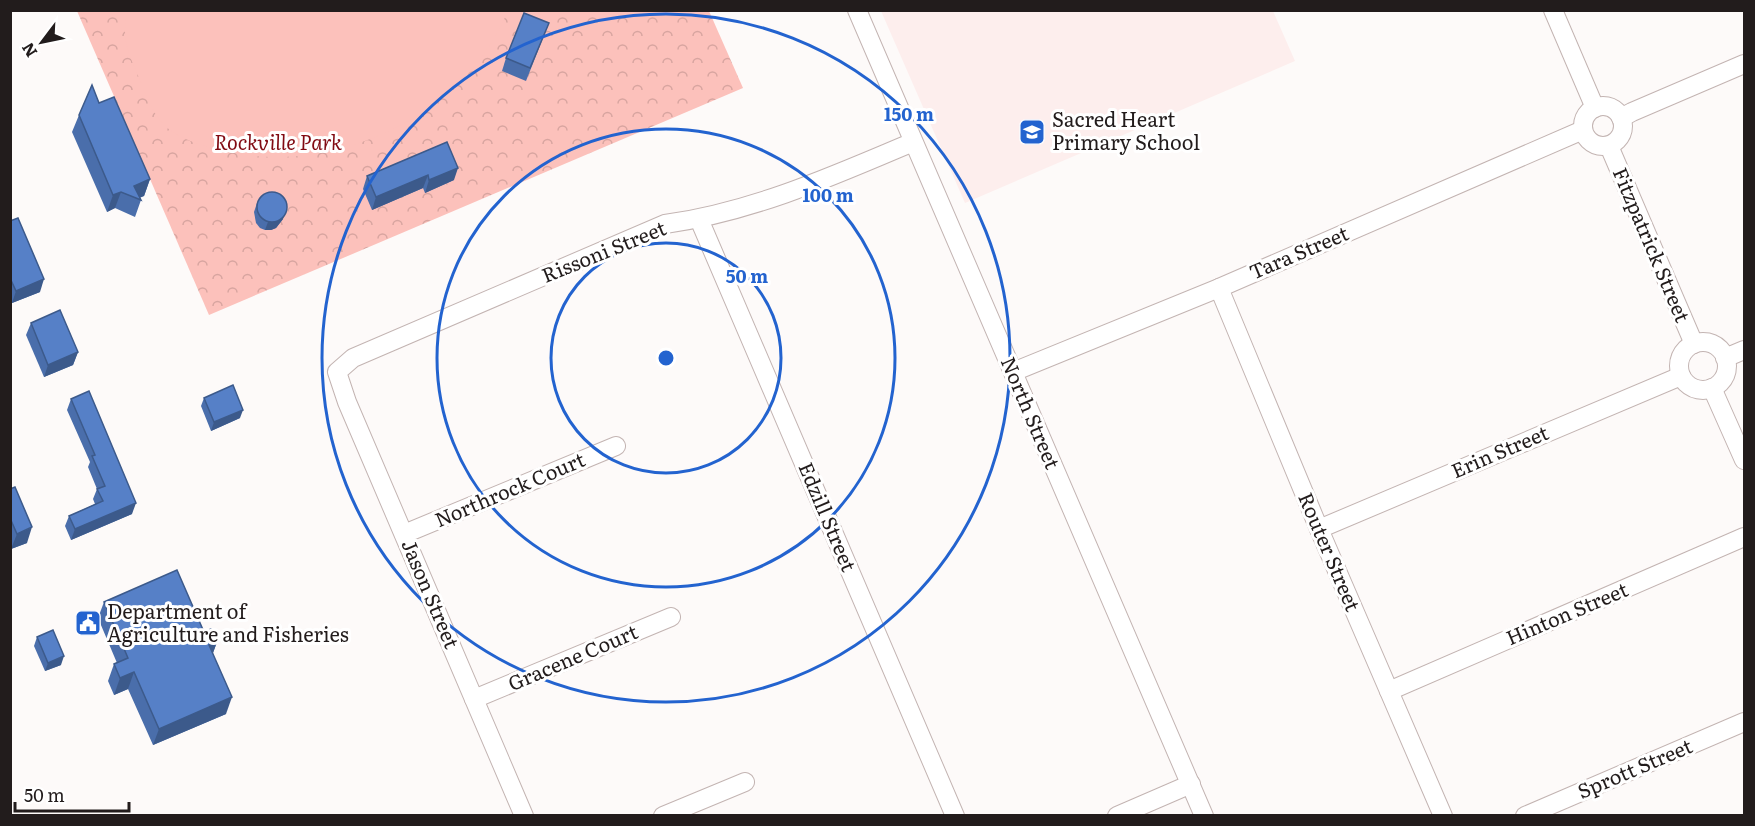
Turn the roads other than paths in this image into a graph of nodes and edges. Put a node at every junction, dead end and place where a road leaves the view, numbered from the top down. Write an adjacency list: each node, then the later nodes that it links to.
1 (857, 10): 7 (street, North Street)
2 (1553, 10): 4 (street)
3 (1744, 64): 5 (street)
4 (1595, 108): 5 (street); 6 (street)
5 (1622, 118): 8 (street)
6 (1583, 130): 8 (street); 10 (street, Tara Street)
7 (913, 142): 9 (street, Rissoni Street); 15 (street, North Street)
8 (1609, 146): 11 (street, Fitzpatrick Street)
9 (699, 219): 14 (street, Rissoni Street); 31 (street, Edzill Street)
10 (1219, 288): 15 (street, Tara Street); 20 (street, Router Street)
11 (1694, 344): 13 (street); 16 (street)
12 (1744, 350): 13 (street)
13 (1725, 358): 17 (street)
14 (337, 372): 21 (street, Jason Street)
15 (1013, 372): 28 (street, North Street)
16 (1681, 375): 17 (street); 20 (street, Erin Street)
17 (1712, 388): 19 (street)
18 (616, 446): 21 (street, Northrock Court)
19 (1744, 460)
20 (1319, 529): 24 (street, Router Street)
21 (404, 534): 25 (street, Jason Street)
22 (1744, 537): 24 (street, Hinton Street)
23 (671, 617): 25 (street, Gracene Court)
24 (1389, 691): 34 (street, Router Street)
25 (474, 699): 29 (street, Jason Street)
26 (1744, 722): 35 (street, Sprott Street)
27 (745, 782): 30 (street)
28 (1191, 784): 32 (street); 33 (street, North Street)
29 (524, 816)
30 (663, 816)
31 (955, 816)
32 (1117, 816)
33 (1204, 816)
34 (1443, 816)
35 (1525, 816)

